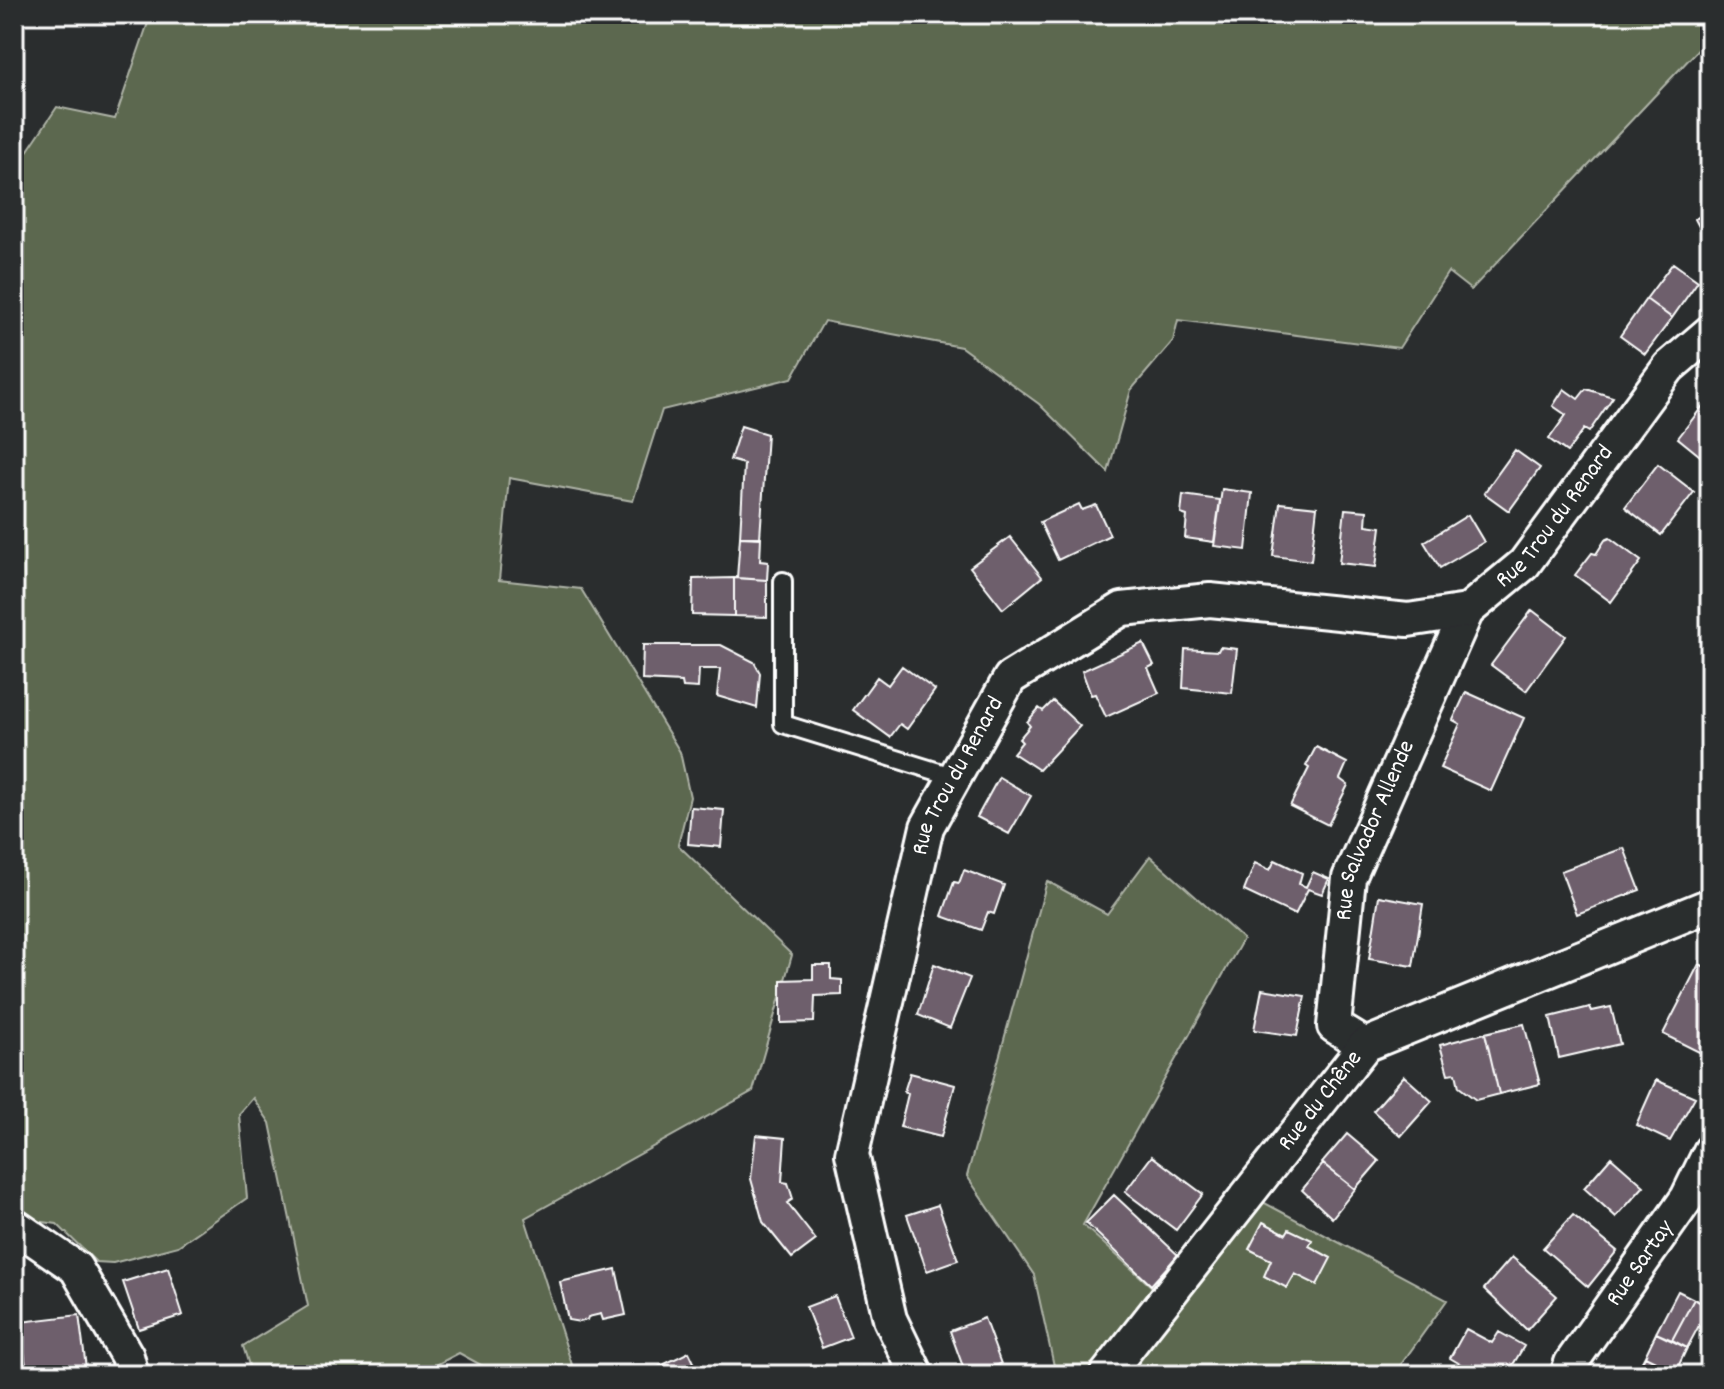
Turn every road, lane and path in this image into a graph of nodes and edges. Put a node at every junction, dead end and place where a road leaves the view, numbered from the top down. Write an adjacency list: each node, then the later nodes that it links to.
1 (1710, 332): 3 (street, Rue Trou du Renard)
2 (783, 581): 4 (lane)
3 (1467, 611): 4 (street, Rue Trou du Renard); 6 (street, Rue Salvador Allende)
4 (955, 777): 10 (street, Rue Trou du Renard)
5 (1710, 905): 6 (street, Rue du Chêne)
6 (1365, 1045): 11 (street, Rue du Chêne)
7 (1710, 1151): 12 (street, Rue Sartay)
8 (14, 1225): 9 (street)
9 (132, 1375)
10 (917, 1375)
11 (1106, 1375)
12 (1567, 1375)

